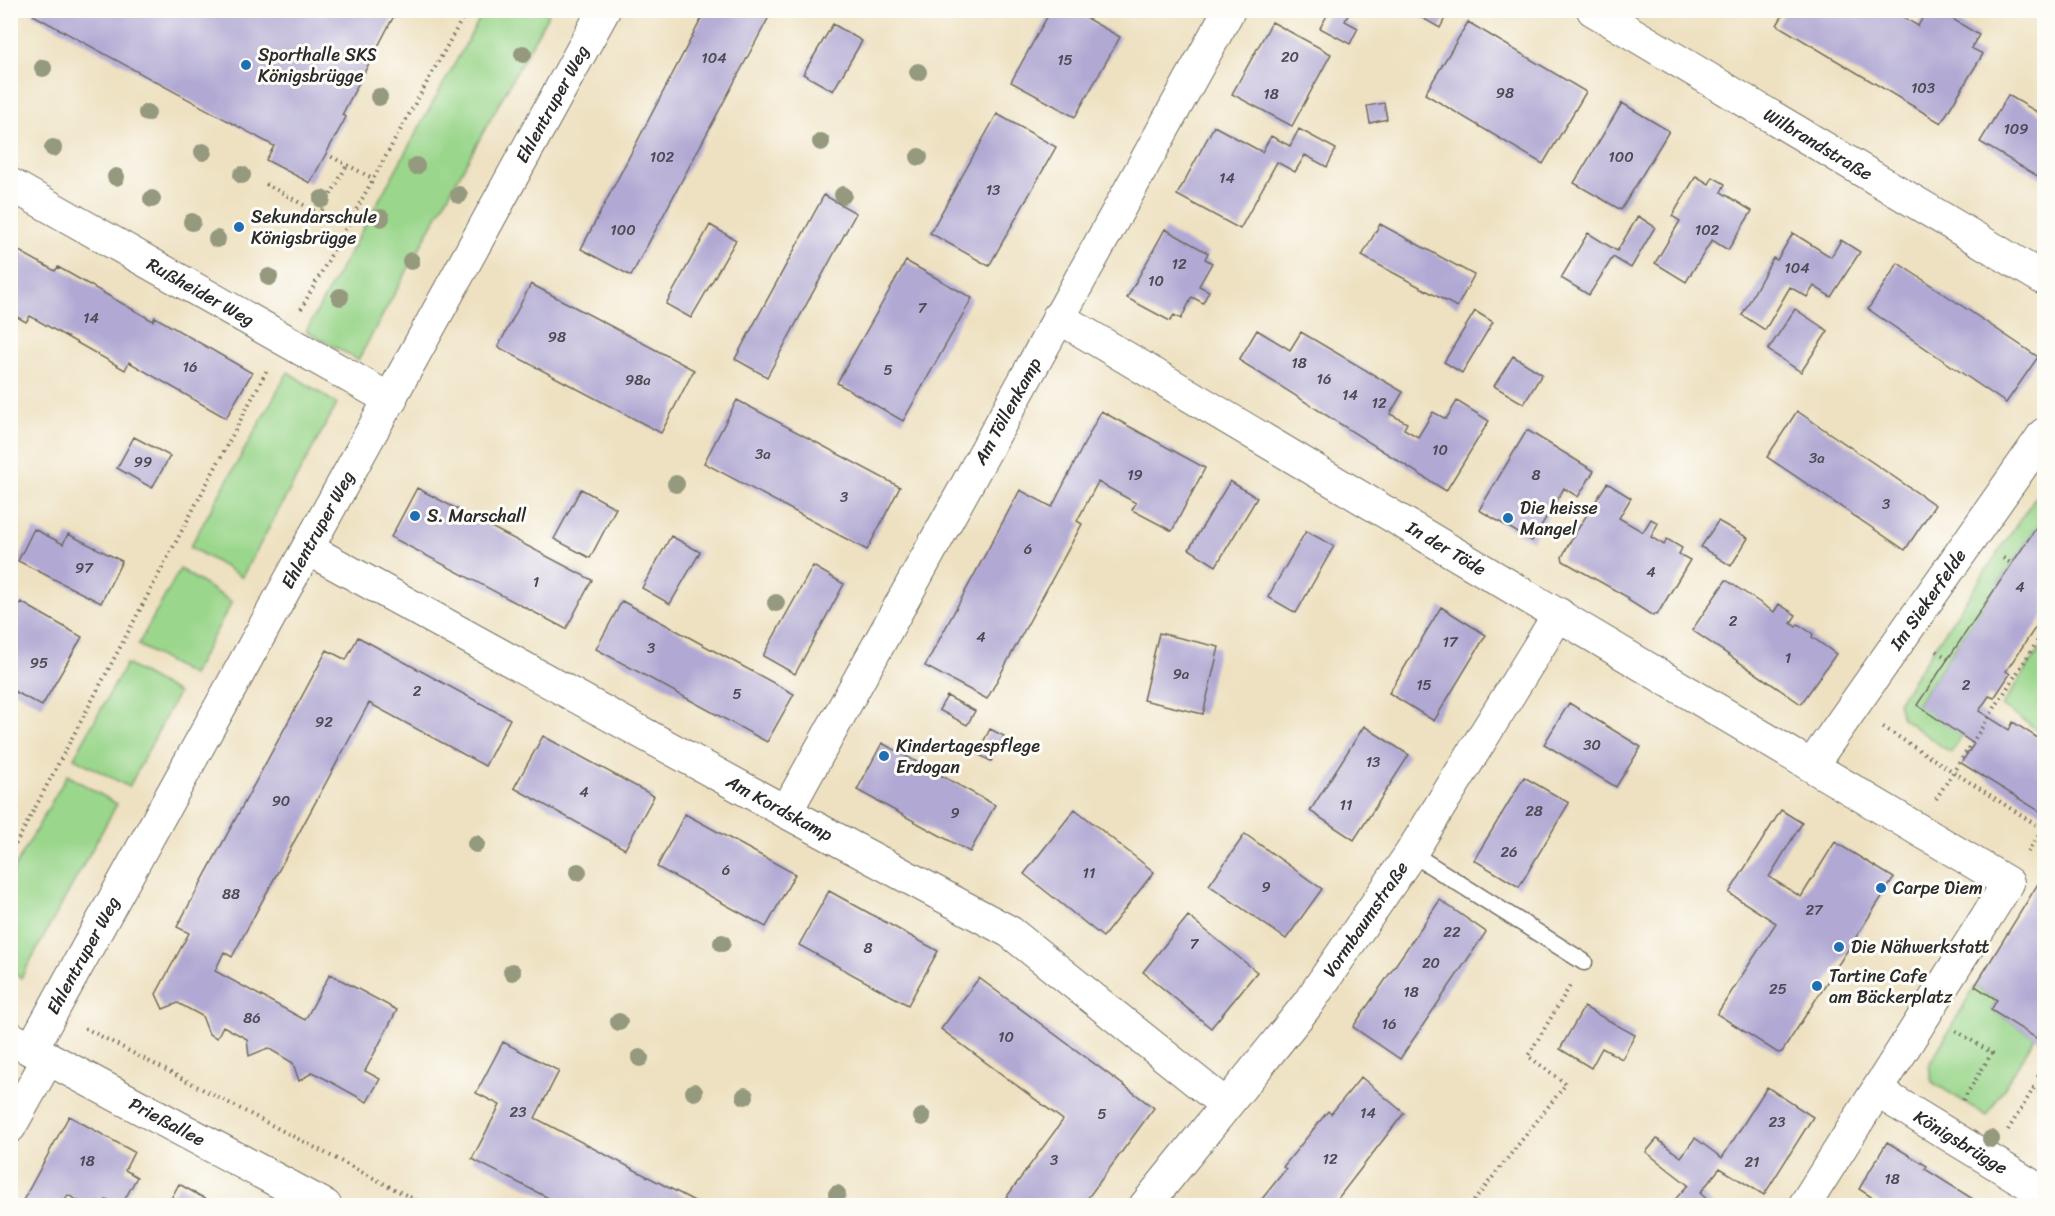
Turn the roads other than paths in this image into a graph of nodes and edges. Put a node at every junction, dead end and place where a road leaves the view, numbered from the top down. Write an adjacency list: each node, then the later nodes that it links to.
1 (604, 10): 7 (street, Ehlentruper Weg)
2 (1229, 10): 6 (street, Am Töllenkamp)
3 (1593, 10): 5 (street, Wilbrandstraße)
4 (10, 184): 7 (street, Rußheider Weg)
5 (2044, 279)
6 (1058, 317): 10 (street, In der Töde); 12 (street, Am Töllenkamp)
7 (391, 400): 9 (street, Ehlentruper Weg)
8 (2044, 434): 11 (street, Im Siekerfelde)
9 (308, 549): 12 (street, Am Kordskamp); 15 (street, Ehlentruper Weg)
10 (1559, 614): 11 (street, In der Töde); 13 (street, Vormbaumstraße)
11 (1824, 771): 16 (street, In der Töde)
12 (786, 812): 17 (street, Am Kordskamp)
13 (1411, 853): 14 (lane); 17 (street, Vormbaumstraße)
14 (1584, 962)
15 (30, 1049): 18 (street, Ehlentruper Weg); 20 (street, Prießallee)
16 (1877, 1091): 19 (street, Königsbrügge); 22 (street)
17 (1226, 1105): 21 (street, Vormbaumstraße)
18 (10, 1127)
19 (2044, 1193)
20 (325, 1206)
21 (1144, 1206)
22 (1804, 1206)

